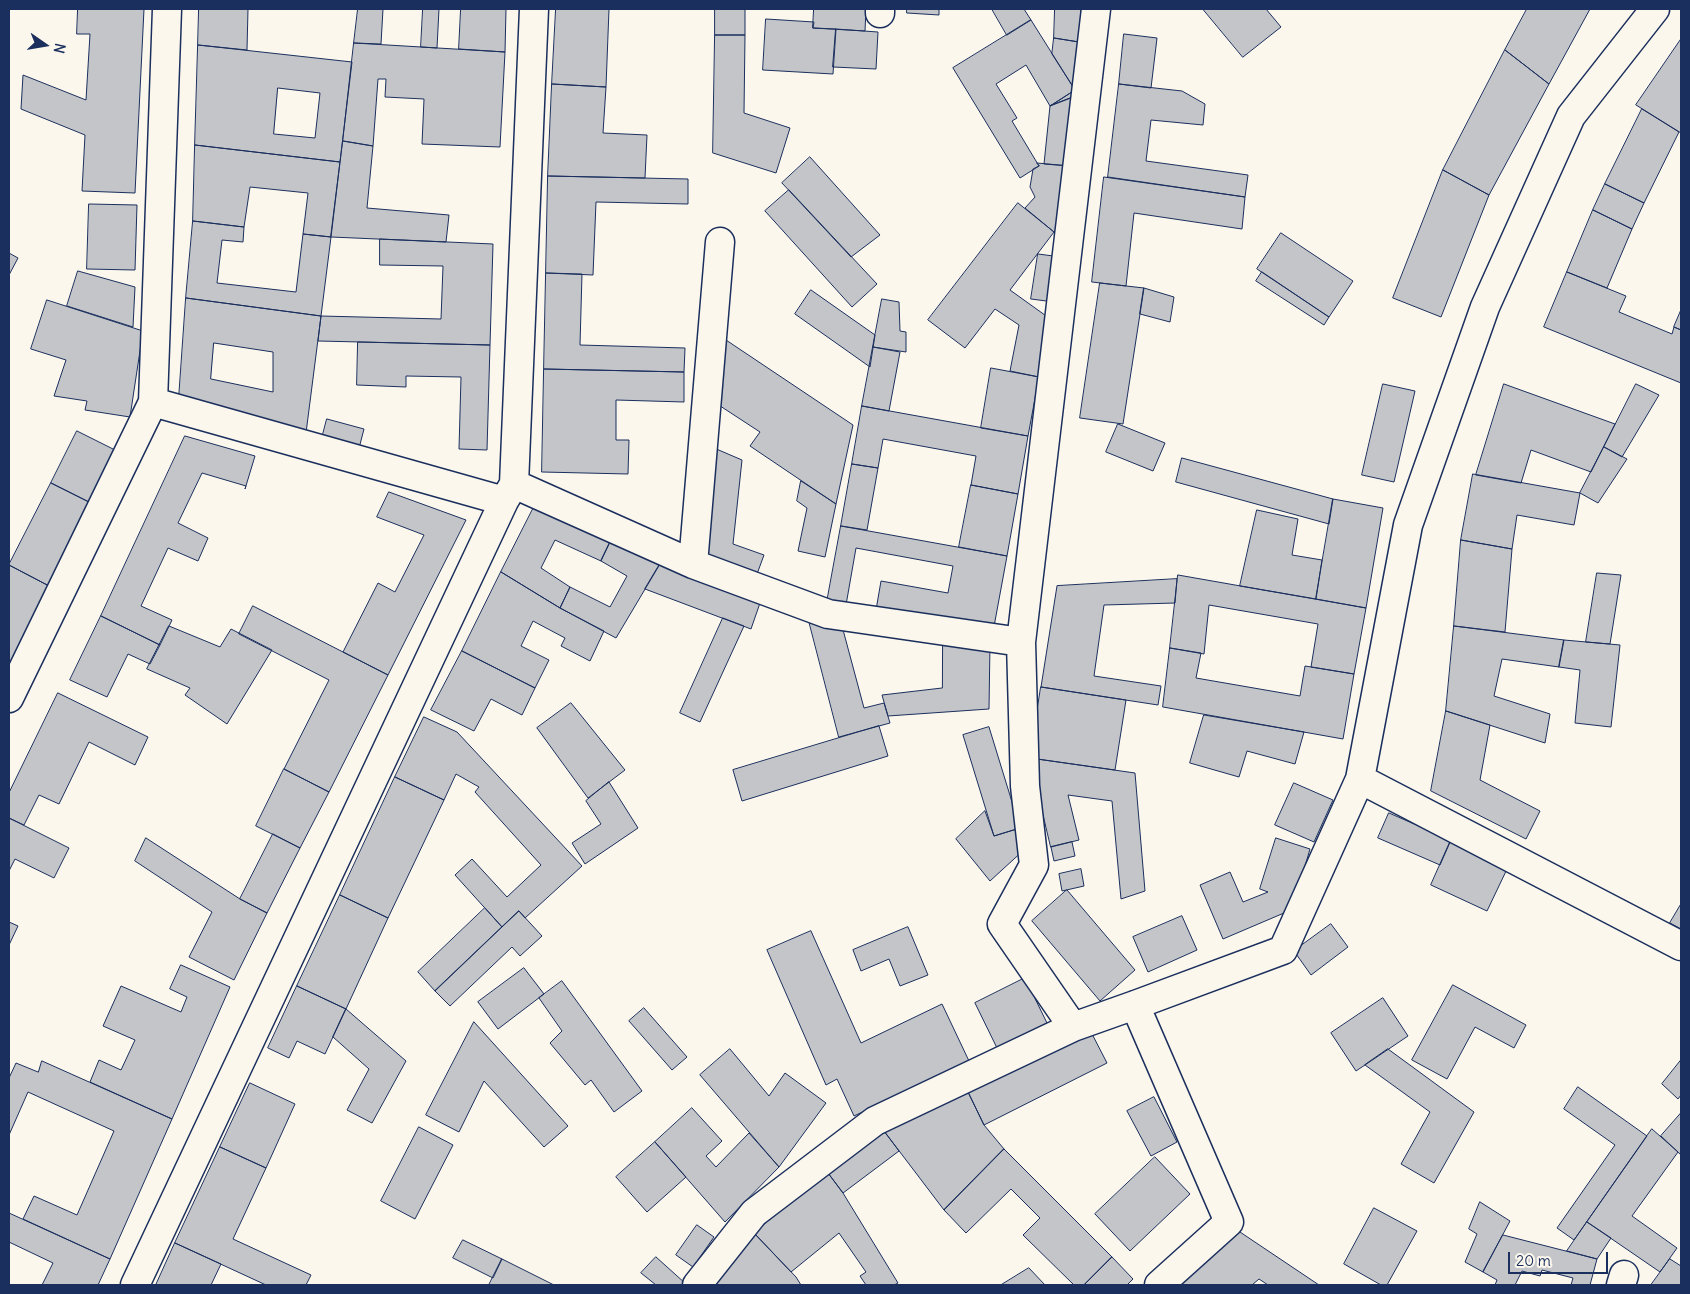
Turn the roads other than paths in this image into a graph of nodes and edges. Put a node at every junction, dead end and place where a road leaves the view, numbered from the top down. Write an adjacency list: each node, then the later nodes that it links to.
1 (167, 9): 6 (street)
2 (534, 9): 7 (street)
3 (1096, 9): 9 (street)
4 (1655, 9): 11 (street)
5 (720, 242): 8 (street)
6 (153, 402): 7 (street); 10 (street)
7 (509, 492): 8 (street); 15 (street)
8 (693, 564): 9 (street)
9 (1022, 642): 14 (street)
10 (9, 698)
11 (1360, 779): 12 (street); 13 (street)
12 (1681, 946)
13 (1135, 1005): 14 (street); 17 (street)
14 (1073, 1026): 16 (street)
15 (135, 1285)
16 (697, 1285)
17 (1159, 1285)

